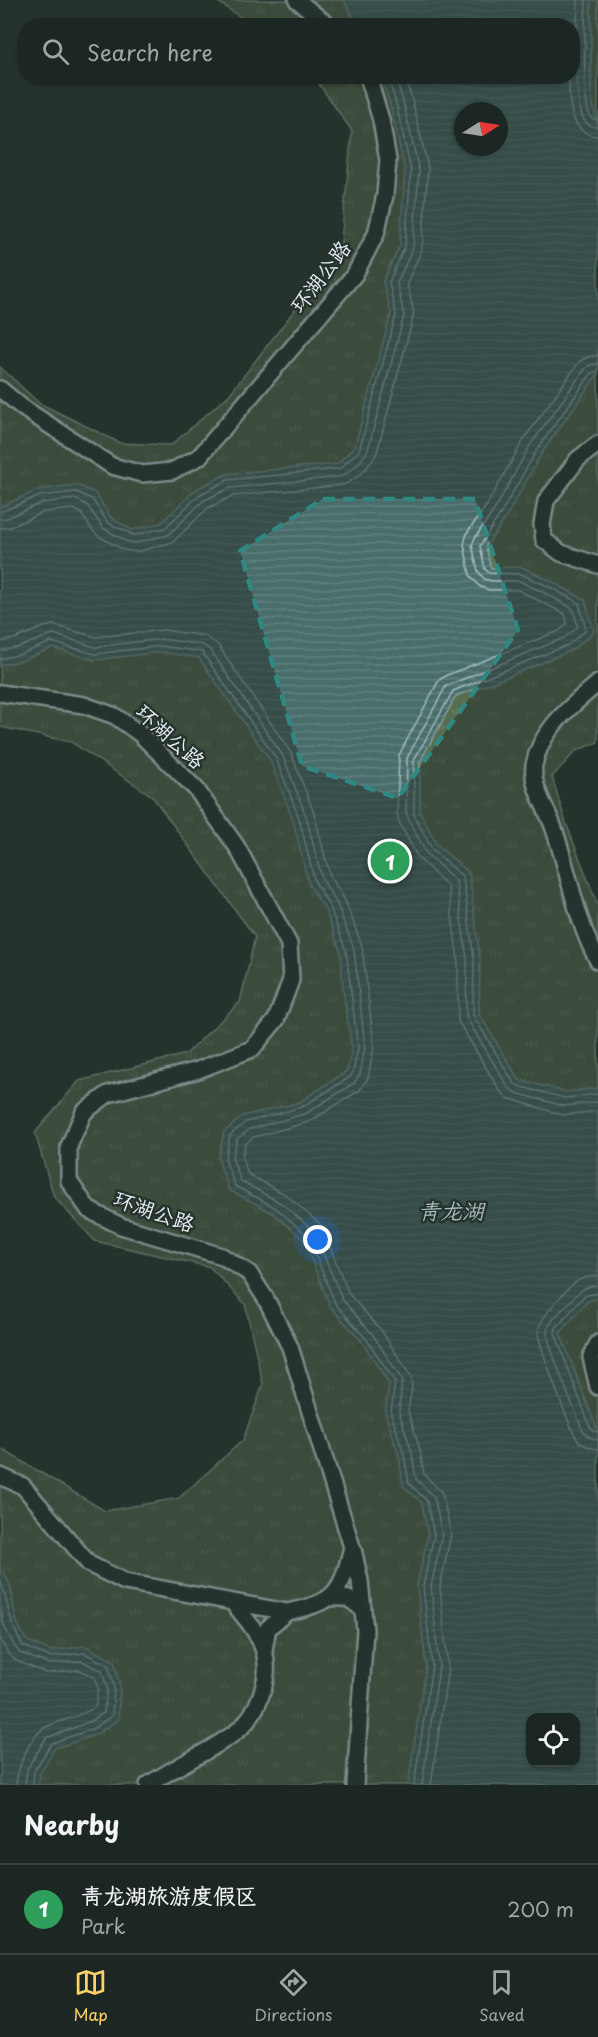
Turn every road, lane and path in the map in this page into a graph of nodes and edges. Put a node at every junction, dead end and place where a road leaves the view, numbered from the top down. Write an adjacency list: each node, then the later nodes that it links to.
1 (297, 0): 2 (street)
2 (319, 18)
3 (370, 84): 4 (street, 环湖公路)
4 (0, 389)
5 (598, 444): 6 (street)
6 (598, 565)
7 (598, 683): 9 (street)
8 (0, 693): 13 (street, 环湖公路)
9 (598, 961)
10 (598, 1343): 11 (street)
11 (598, 1386)
12 (0, 1476): 15 (street)
13 (352, 1546): 14 (street); 16 (street, 环湖公路)
14 (330, 1598): 16 (street); 17 (street)
15 (232, 1602): 17 (street); 18 (street)
16 (363, 1610): 20 (street, 环湖公路)
17 (287, 1612): 18 (street)
18 (264, 1649): 19 (street)
19 (148, 1785)
20 (355, 1785)

